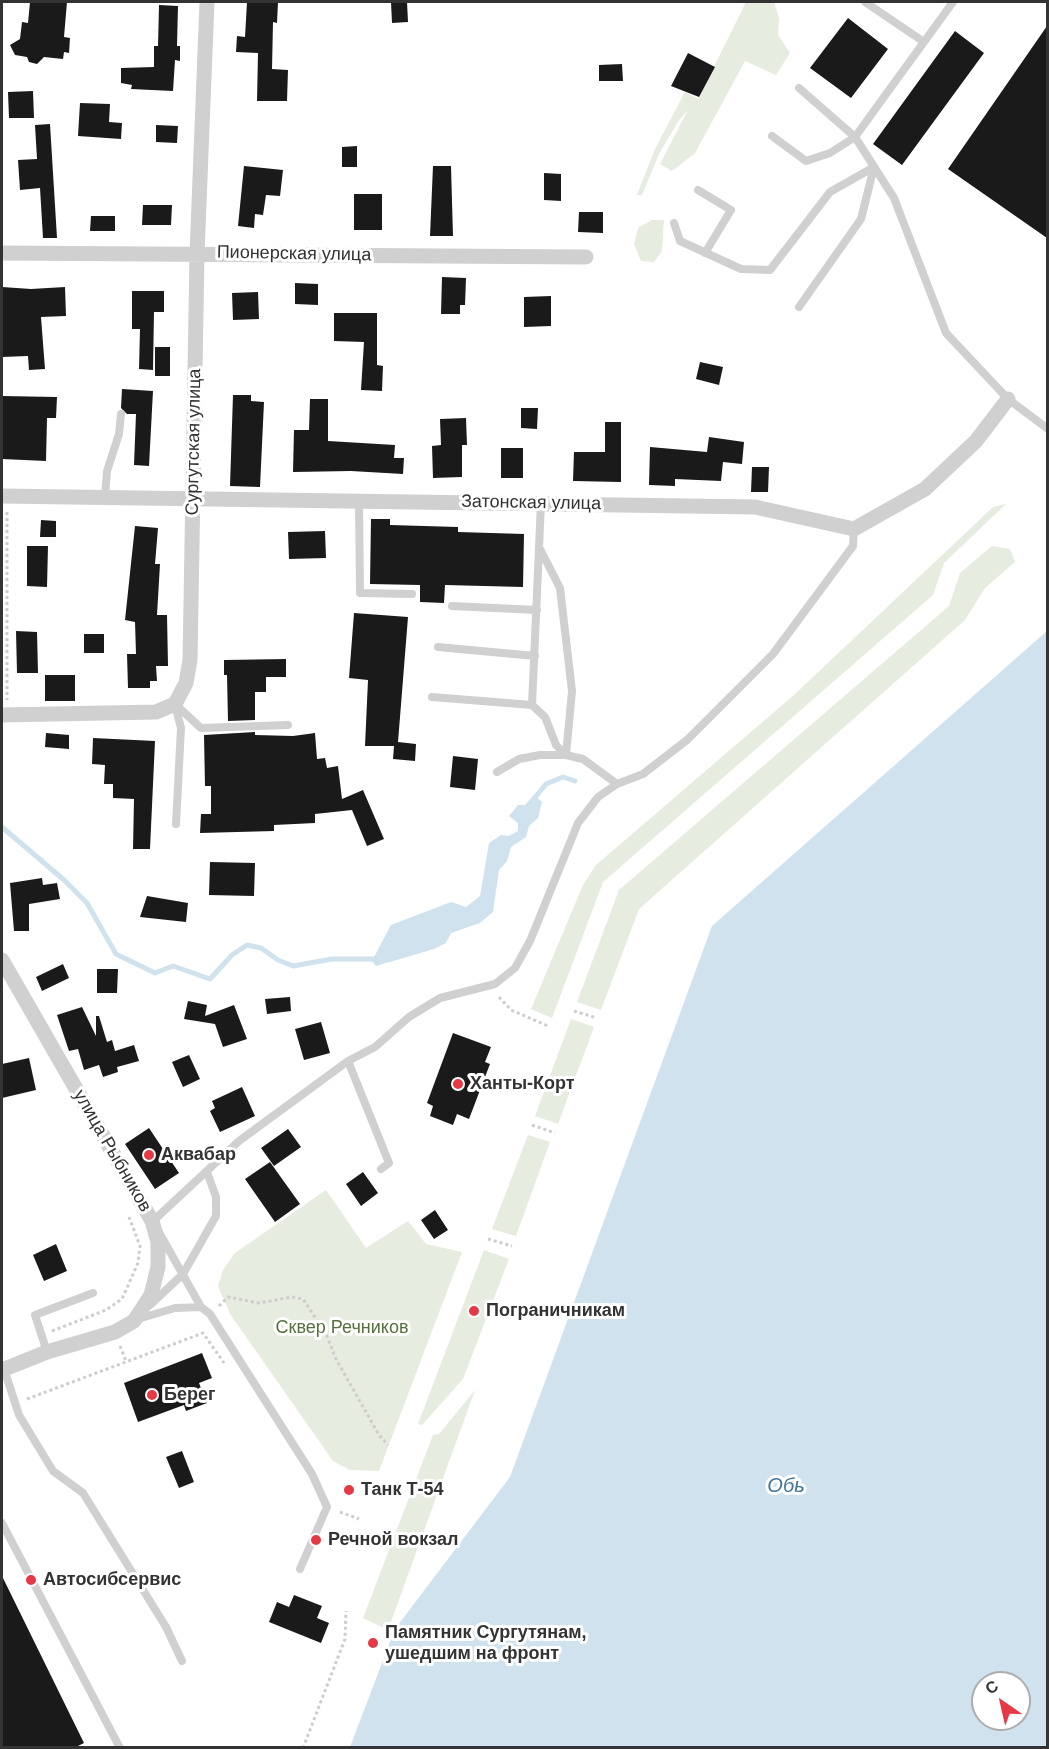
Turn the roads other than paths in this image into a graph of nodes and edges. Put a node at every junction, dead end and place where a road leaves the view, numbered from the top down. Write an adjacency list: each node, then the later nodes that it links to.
1 (207, 2): 13 (street, Сургутская улица)
2 (865, 2): 4 (lane)
3 (953, 2): 4 (lane)
4 (924, 42): 7 (lane)
5 (799, 88): 7 (lane)
6 (772, 136): 7 (lane)
7 (855, 137): 8 (lane)
8 (874, 167): 12 (lane); 15 (lane); 16 (lane)
9 (698, 190): 12 (lane)
10 (674, 223): 12 (lane)
11 (2, 253): 13 (street, Пионерская улица)
12 (705, 253)
13 (197, 254): 14 (street, Пионерская улица); 21 (street, Сургутская улица)
14 (586, 257)
15 (799, 306)
16 (1008, 399): 18 (lane); 24 (street)
17 (121, 414): 20 (lane)
18 (1047, 429)
19 (4, 496): 20 (street, Затонская улица)
20 (105, 497): 21 (street, Затонская улица)
21 (193, 498): 22 (street, Затонская улица); 32 (street, Сургутская улица)
22 (359, 500): 23 (street, Затонская улица); 26 (lane)
23 (541, 503): 24 (street, Затонская улица); 25 (lane)
24 (854, 530): 38 (lane)
25 (539, 548): 28 (lane); 36 (lane)
26 (412, 594)
27 (452, 606): 28 (lane)
28 (537, 610): 30 (lane)
29 (438, 647): 30 (lane)
30 (535, 656): 33 (lane)
31 (432, 697): 33 (lane)
32 (175, 704): 34 (street); 35 (lane); 39 (lane)
33 (532, 705): 36 (lane)
34 (4, 715)
35 (288, 725)
36 (566, 755): 37 (lane); 38 (lane)
37 (497, 772)
38 (617, 784): 41 (lane)
39 (176, 824)
40 (2, 960): 44 (street, улица Рыбников)
41 (348, 1061): 42 (lane); 43 (lane)
42 (381, 1169)
43 (207, 1172): 44 (lane); 45 (lane)
44 (152, 1221): 45 (lane); 48 (street, улица Рыбников)
45 (183, 1274): 47 (lane); 48 (lane)
46 (93, 1293): 49 (lane)
47 (201, 1307): 48 (lane); 52 (lane)
48 (134, 1321): 49 (street)
49 (47, 1352): 50 (street)
50 (3, 1370): 53 (lane)
51 (2, 1523): 54 (lane)
52 (300, 1569)
53 (182, 1661)
54 (120, 1748)

